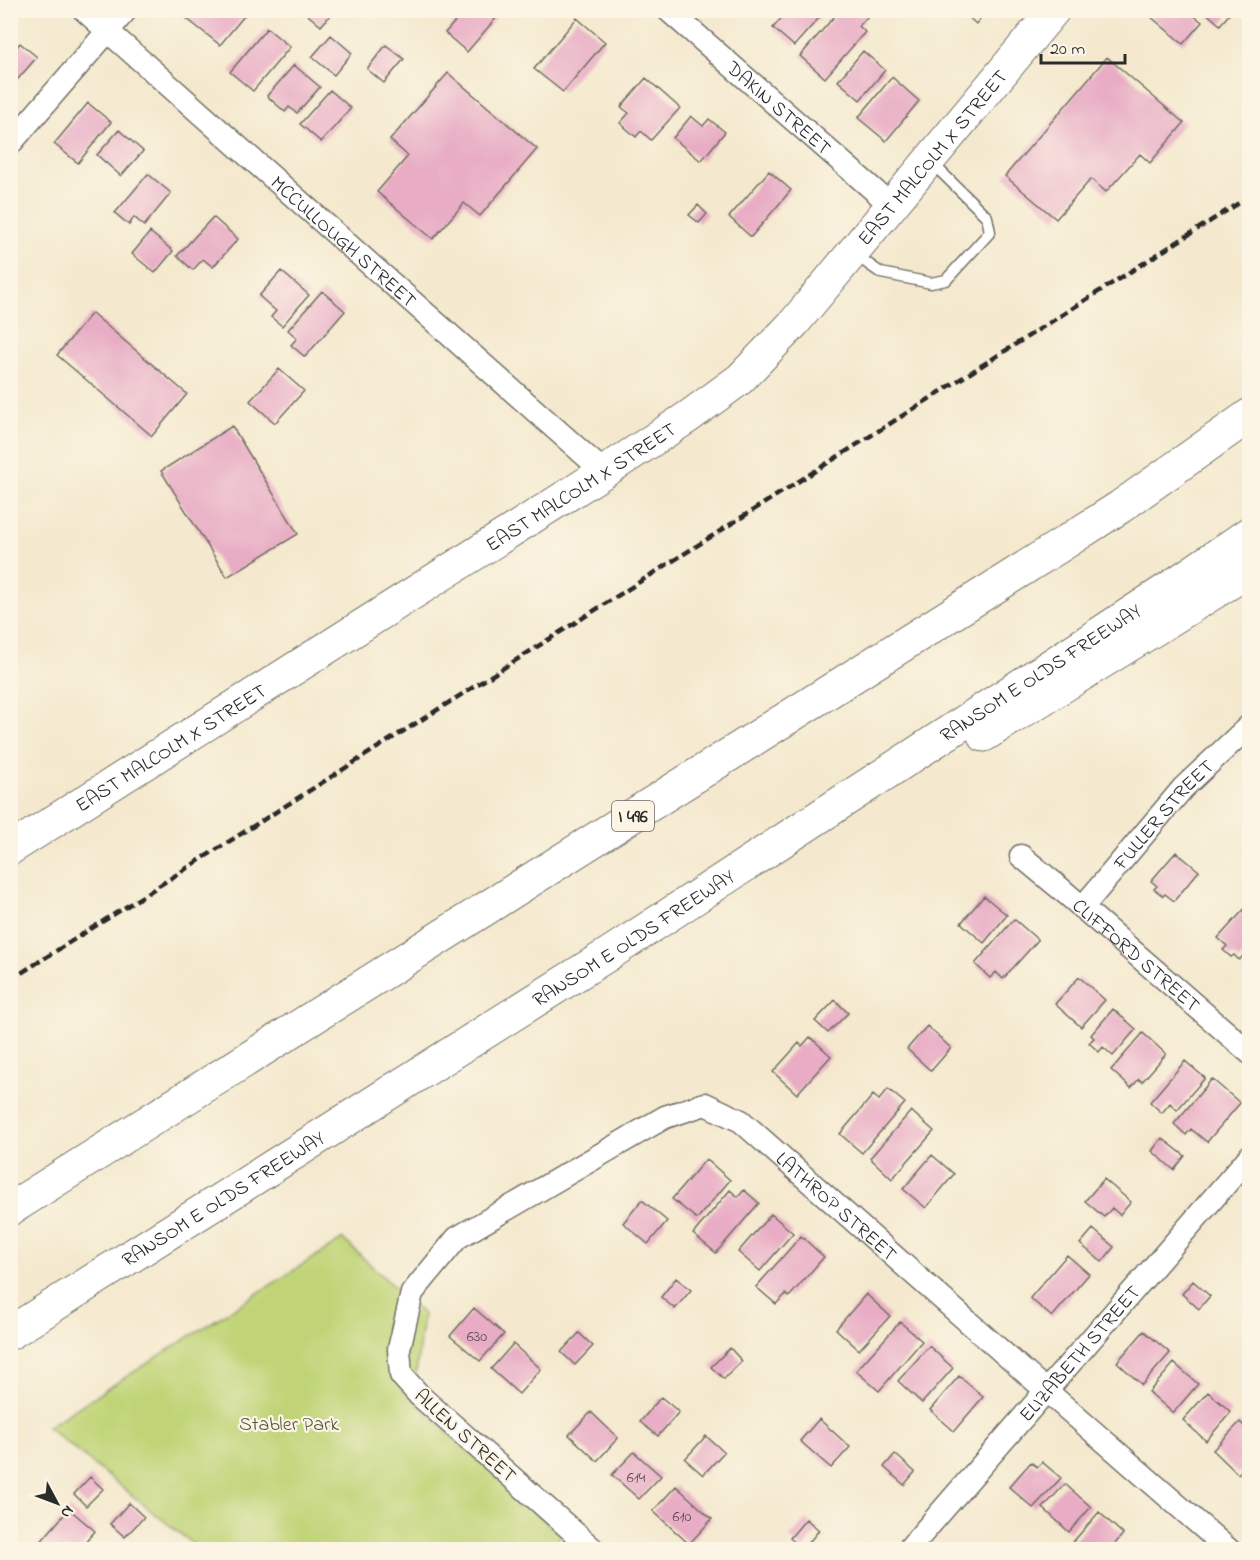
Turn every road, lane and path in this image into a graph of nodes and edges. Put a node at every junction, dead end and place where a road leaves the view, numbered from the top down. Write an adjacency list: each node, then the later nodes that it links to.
1 (84, 10): 5 (street, MCCULLOUGH STREET)
2 (126, 10): 5 (street)
3 (668, 10): 8 (street, DAKIN STREET)
4 (1054, 10): 7 (street, EAST MALCOLM X STREET)
5 (107, 32): 6 (street); 11 (street, MCCULLOUGH STREET)
6 (10, 144)
7 (930, 160): 8 (street, EAST MALCOLM X STREET); 9 (lane)
8 (892, 206): 9 (street, EAST MALCOLM X STREET)
9 (852, 252): 11 (street, EAST MALCOLM X STREET)
10 (1250, 415): 21 (highway, I 496)
11 (604, 472): 15 (street, EAST MALCOLM X STREET)
12 (1250, 533): 18 (highway, RANSOM E OLDS FREEWAY)
13 (1250, 570): 18 (highway)
14 (1250, 725): 17 (street, FULLER STREET)
15 (10, 849)
16 (1021, 856): 17 (street, CLIFFORD STREET)
17 (1082, 908): 19 (street, CLIFFORD STREET)
18 (612, 952): 23 (highway, RANSOM E OLDS FREEWAY)
19 (1250, 1053)
20 (1250, 1156): 24 (street, ELIZABETH STREET)
21 (10, 1209)
22 (412, 1293): 24 (street, LATHROP STREET); 25 (street, ALLEN STREET)
23 (10, 1333)
24 (1046, 1390): 26 (street, ELIZABETH STREET); 27 (street, LATHROP STREET)
25 (594, 1550)
26 (908, 1550)
27 (1230, 1550)

